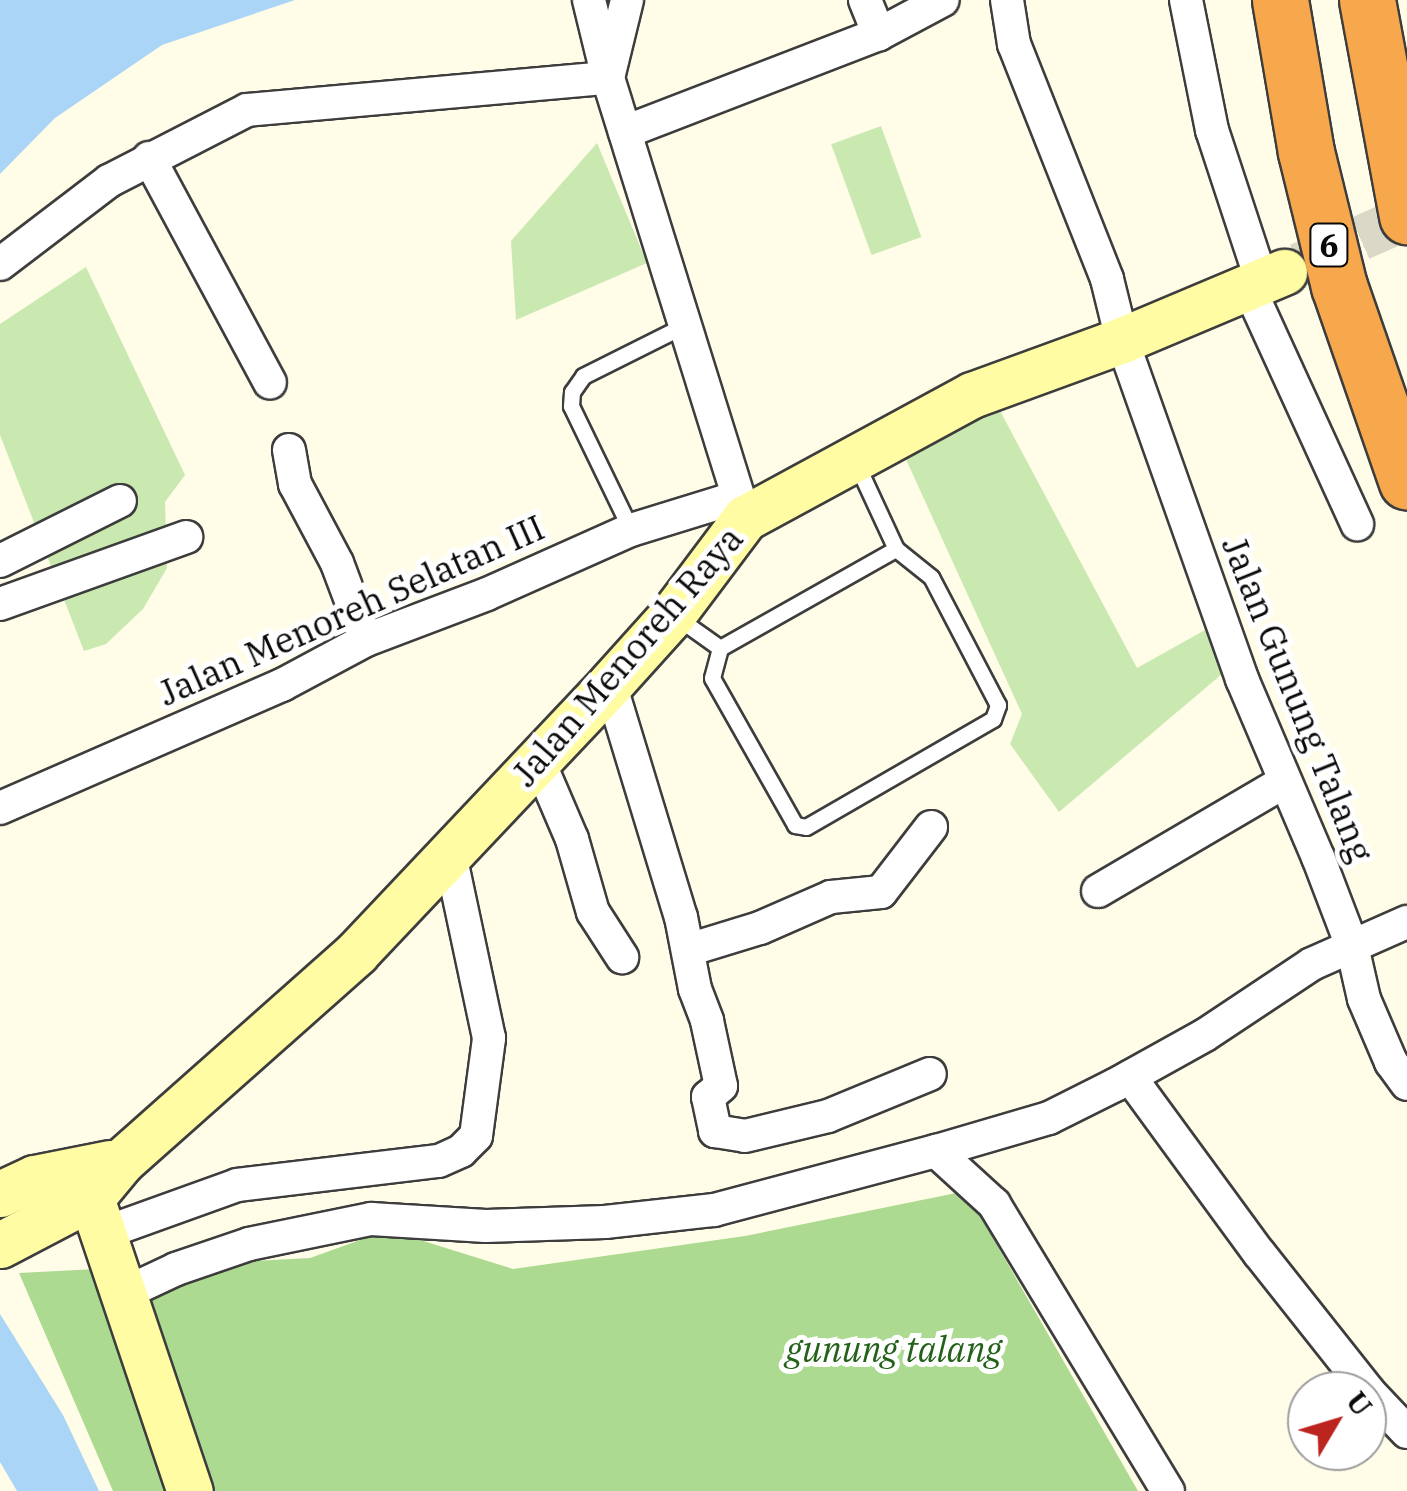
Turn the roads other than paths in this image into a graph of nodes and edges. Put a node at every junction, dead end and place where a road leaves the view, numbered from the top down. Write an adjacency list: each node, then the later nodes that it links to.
1 (627, 0): 10 (street)
2 (864, 0): 9 (street)
3 (943, 0): 9 (street)
4 (1007, 0): 17 (street, Jalan Gunung Talang)
5 (1186, 0): 15 (street)
6 (1280, 0): 21 (highway, 6)
7 (1367, 0): 13 (highway)
8 (592, 14): 10 (street)
9 (879, 34): 11 (street)
10 (608, 78): 11 (street); 12 (street)
11 (625, 132): 16 (street)
12 (148, 158): 14 (street); 18 (street)
13 (1407, 216)
14 (0, 264)
15 (1265, 281): 17 (main road, Jalan Menoreh Raya); 24 (street)
16 (685, 325): 23 (street); 25 (lane)
17 (1122, 340): 20 (main road, Jalan Menoreh Raya); 35 (street, Jalan Gunung Talang)
18 (270, 383)
19 (289, 450): 31 (street)
20 (854, 459): 23 (main road, Jalan Menoreh Raya); 27 (lane)
21 (1407, 482)
22 (120, 501): 28 (street)
23 (742, 508): 25 (street, Jalan Menoreh Selatan III); 30 (main road, Jalan Menoreh Raya)
24 (1358, 524)
25 (631, 530): 31 (street, Jalan Menoreh Selatan III)
26 (186, 537): 29 (street)
27 (896, 549): 32 (lane); 32 (lane)
28 (0, 561)
29 (0, 604)
30 (672, 614): 32 (lane); 33 (main road, Jalan Menoreh Raya)
31 (366, 640): 36 (street, Jalan Menoreh Selatan III)
32 (720, 648)
33 (610, 684): 34 (main road, Jalan Menoreh Raya); 42 (street)
34 (540, 762): 38 (main road, Jalan Menoreh Raya); 43 (street)
35 (1284, 782): 39 (street); 41 (street, Jalan Gunung Talang)
36 (0, 808)
37 (931, 827): 42 (street)
38 (450, 854): 49 (main road, Jalan Menoreh Raya); 49 (street)
39 (1098, 891)
40 (1407, 922): 41 (street)
41 (1352, 946): 45 (street); 46 (street, Jalan Gunung Talang)
42 (688, 950): 44 (street)
43 (622, 958)
44 (930, 1074)
45 (1130, 1077): 47 (street); 52 (street)
46 (1407, 1084)
47 (936, 1151): 51 (street); 54 (street)
48 (17, 1186): 49 (main road, Jalan Menoreh Raya)
49 (91, 1195): 50 (main road); 51 (main road)
50 (0, 1245)
51 (126, 1293): 53 (main road)
52 (1407, 1432)
53 (190, 1491)
54 (1168, 1491)

